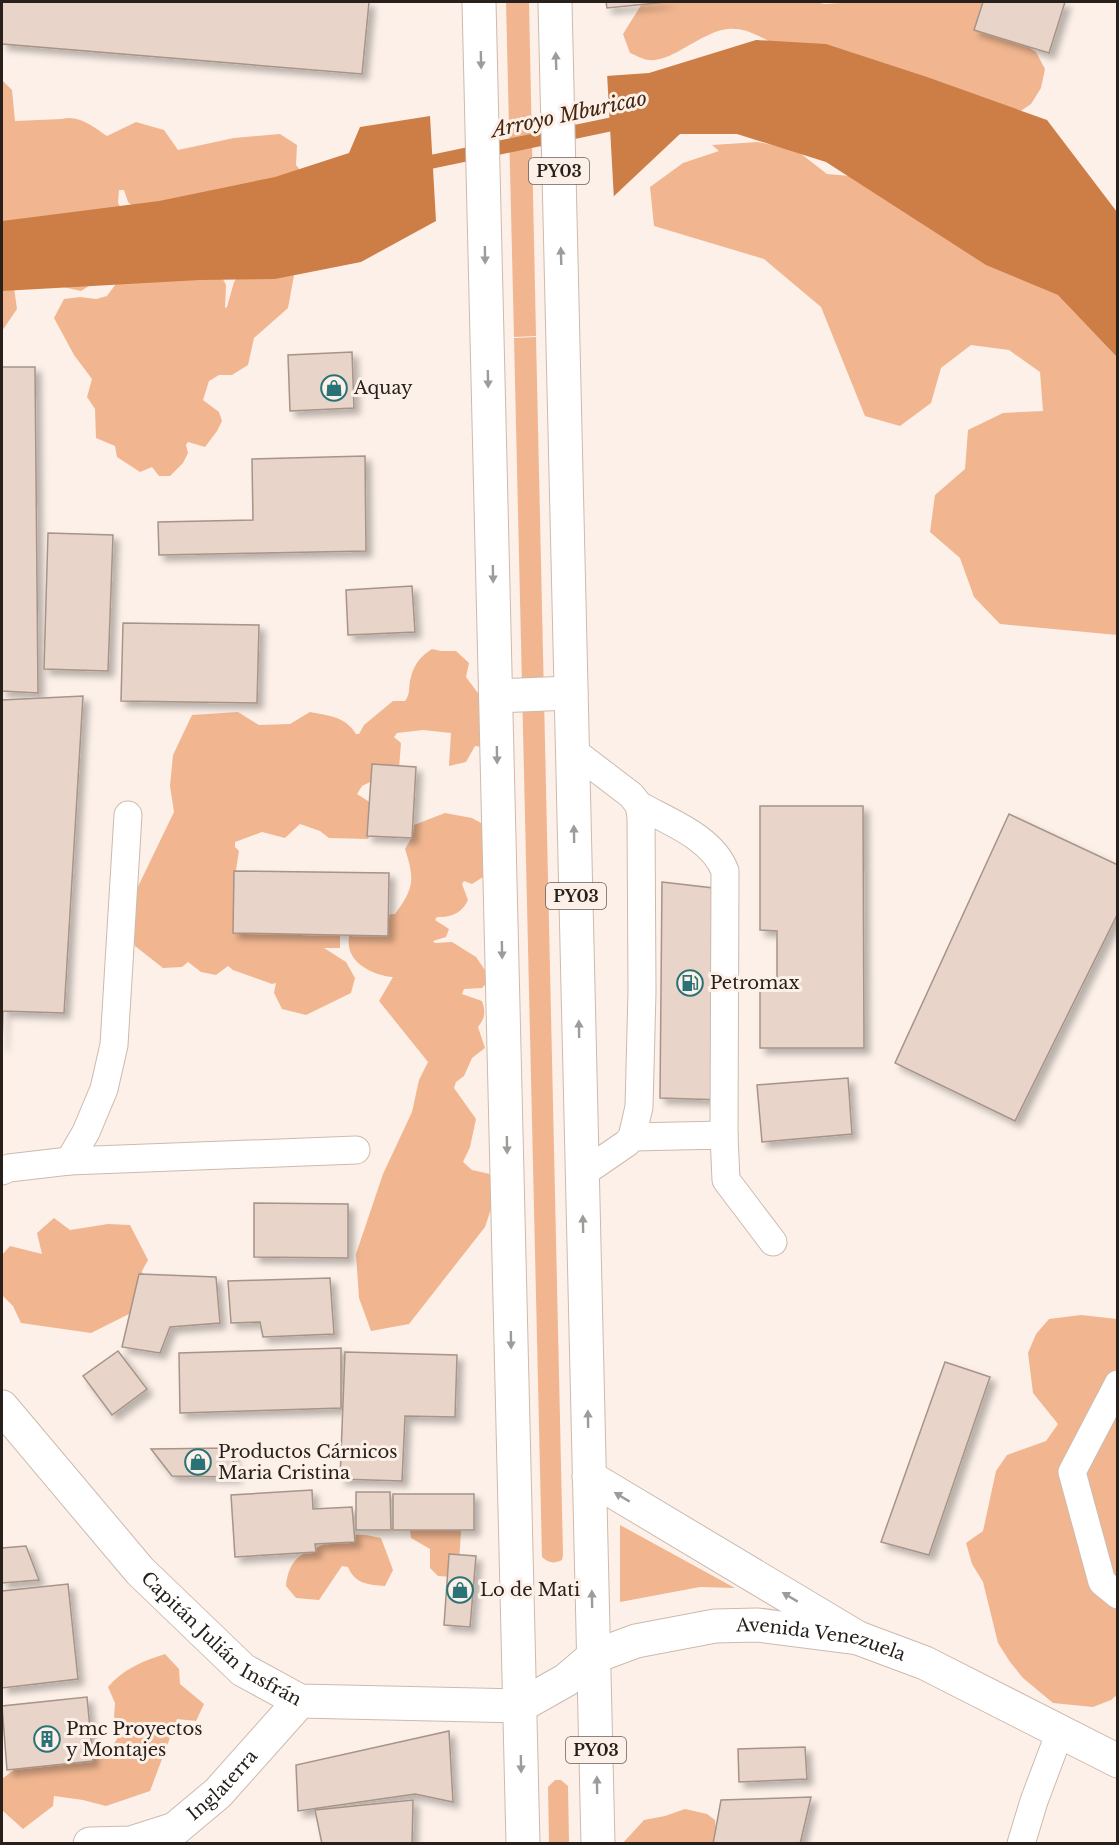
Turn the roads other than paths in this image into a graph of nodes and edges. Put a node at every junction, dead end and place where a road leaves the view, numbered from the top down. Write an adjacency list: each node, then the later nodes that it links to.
1 (479, 2): 4 (main road, one-way to 4)
2 (555, 15): 3 (main road, PY03, one-way to 2)
3 (571, 693): 4 (main road); 5 (main road, PY03)
4 (496, 696): 22 (main road, one-way to 22)
5 (572, 750): 6 (lane); 13 (main road, PY03, one-way to 5)
6 (639, 805): 8 (lane); 9 (lane)
7 (128, 815): 11 (lane)
8 (724, 1135): 9 (lane); 14 (lane)
9 (632, 1137): 13 (lane)
10 (356, 1150): 11 (lane)
11 (69, 1161): 12 (lane)
12 (2, 1171)
13 (582, 1174): 17 (main road, PY03, one-way to 13)
14 (773, 1242)
15 (1118, 1384): 18 (lane)
16 (2, 1407): 21 (main road, Capitán Julián Insfrán)
17 (589, 1478): 19 (main road, one-way to 17); 20 (main road, PY03, one-way to 17)
18 (1118, 1595)
19 (858, 1638): 20 (main road, Avenida Venezuela); 23 (main road, Avenida Venezuela)
20 (593, 1657): 22 (main road, Avenida Venezuela); 27 (main road, PY03, one-way to 20)
21 (300, 1701): 22 (main road, Capitán Julián Insfrán); 25 (main road, Inglaterra)
22 (520, 1706): 26 (main road, one-way to 26)
23 (1060, 1732): 24 (main road, Avenida Venezuela); 28 (lane)
24 (1118, 1761)
25 (90, 1844)
26 (523, 1844)
27 (598, 1844)
28 (1021, 1844)

